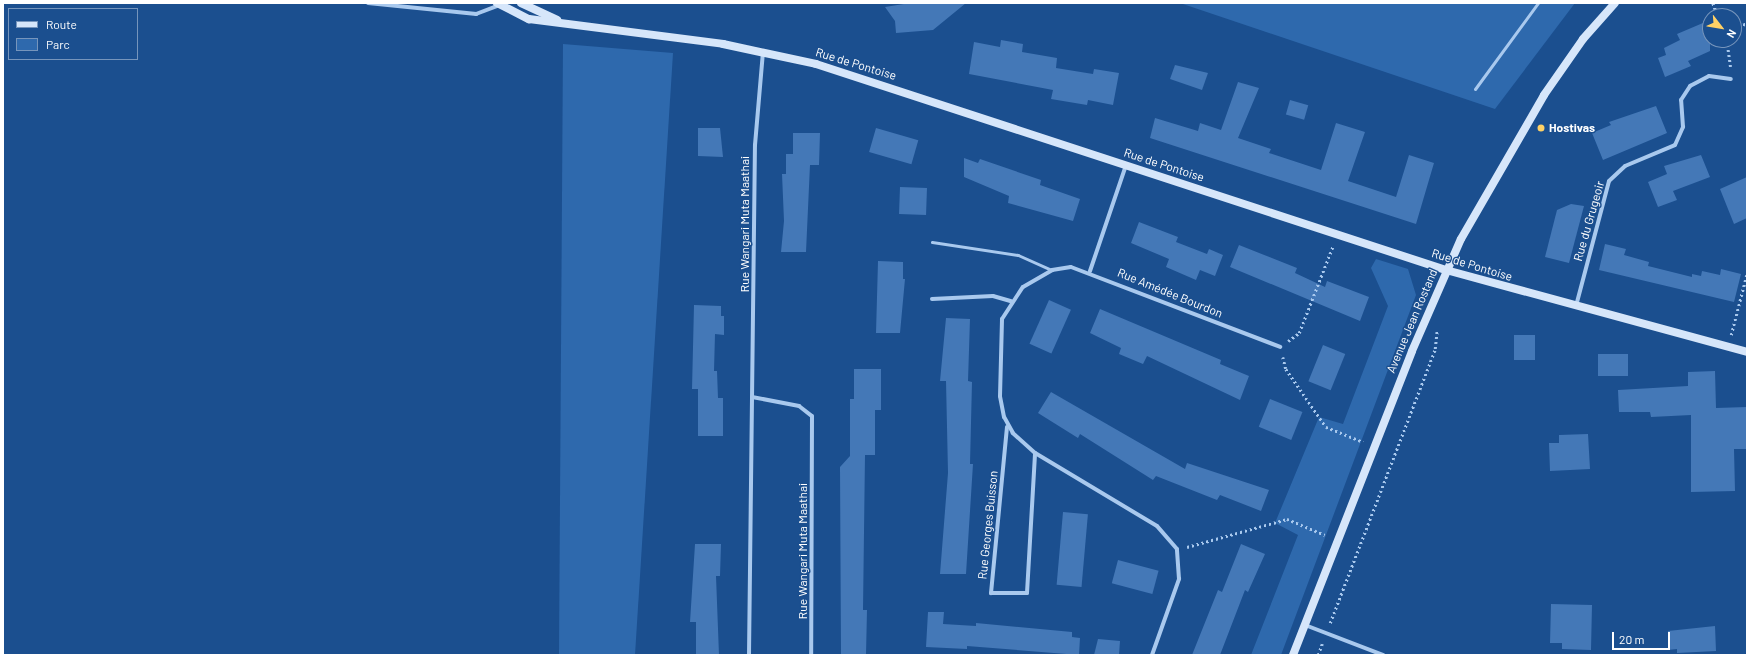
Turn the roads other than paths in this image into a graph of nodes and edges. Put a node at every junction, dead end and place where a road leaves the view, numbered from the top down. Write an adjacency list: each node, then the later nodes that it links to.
1 (368, 3): 5 (street)
2 (521, 3): 6 (street)
3 (1538, 3): 9 (lane)
4 (1615, 3): 13 (street, Avenue Jean Rostand)
5 (499, 4): 6 (street, Rue de Pontoise)
6 (569, 25): 7 (street, Rue de Pontoise)
7 (763, 52): 10 (street, Rue de Pontoise); 20 (street, Rue Wangari Muta Maathai)
8 (1731, 79): 17 (street, Rue du Grugeoir)
9 (1475, 89)
10 (1126, 165): 13 (street, Rue de Pontoise); 14 (street)
11 (932, 242): 12 (lane)
12 (1052, 270): 14 (street, Rue Amédée Bourdon); 16 (street, Rue Georges Buisson)
13 (1446, 270): 17 (street, Rue de Pontoise); 23 (street, Avenue Jean Rostand)
14 (1090, 271): 18 (street, Rue Amédée Bourdon)
15 (932, 299): 16 (street)
16 (1011, 301): 21 (street, Rue Georges Buisson)
17 (1576, 306): 19 (street, Rue de Pontoise)
18 (1280, 347)
19 (1747, 352)
20 (752, 397): 24 (street, Rue Wangari Muta Maathai); 25 (street, Rue Wangari Muta Maathai)
21 (1008, 426): 22 (street); 22 (street, Rue Georges Buisson)
22 (1035, 452): 26 (street)
23 (1305, 625): 27 (street, Avenue Jean Rostand); 28 (street)
24 (749, 655)
25 (811, 655)
26 (1152, 655)
27 (1293, 655)
28 (1383, 655)

